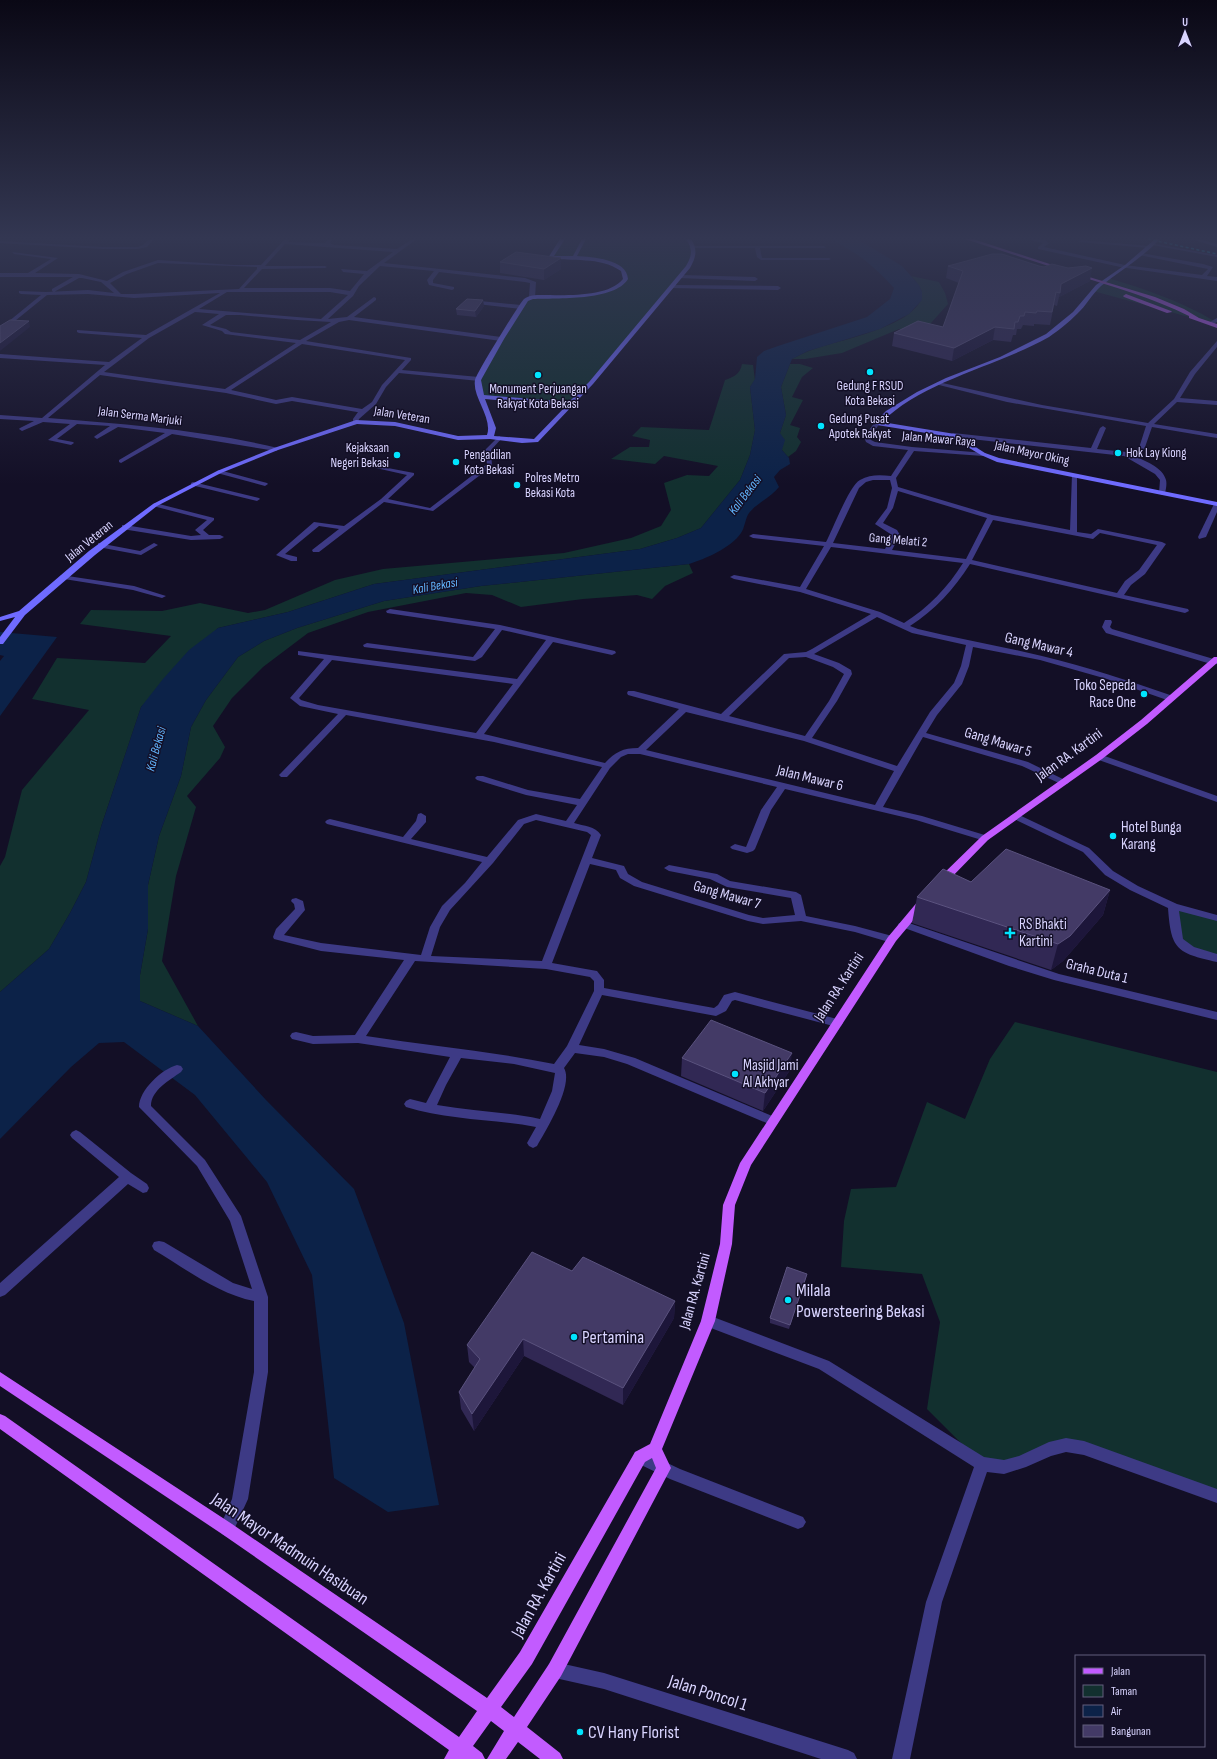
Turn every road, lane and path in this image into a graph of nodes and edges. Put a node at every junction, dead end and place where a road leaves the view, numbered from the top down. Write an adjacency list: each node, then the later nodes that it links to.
1 (175, 321): 11 (street)
2 (212, 321): 13 (street)
3 (338, 321): 13 (street)
4 (371, 321): 12 (street)
5 (513, 321): 12 (street)
6 (643, 321): 25 (street)
7 (1065, 321): 20 (street)
8 (3, 327): 9 (street)
9 (0, 331)
10 (79, 331): 11 (street)
11 (147, 337): 16 (street)
12 (501, 339): 19 (street)
13 (301, 342): 17 (street); 21 (street)
14 (1217, 343): 23 (street)
15 (0, 356): 16 (street)
16 (110, 364): 18 (street)
17 (398, 371): 19 (street); 26 (street)
18 (99, 373): 21 (street); 28 (street)
19 (479, 378): 22 (street)
20 (938, 384): 31 (street); 32 (street)
21 (226, 391): 26 (street)
22 (481, 397): 25 (street); 38 (street)
23 (1176, 400): 24 (street); 32 (street)
24 (1217, 403)
25 (570, 404): 41 (street, Jalan Veteran)
26 (362, 412): 30 (street)
27 (0, 417): 28 (street, Jalan Serma Marjuki)
28 (44, 419): 29 (street, Jalan Serma Marjuki); 35 (street)
29 (76, 422): 33 (street, Jalan Serma Marjuki); 42 (street)
30 (356, 422): 38 (street, Jalan Veteran); 43 (street, Jalan Veteran)
31 (877, 423): 37 (street, Jalan Mayor Oking); 44 (street, Jalan Mawar Raya)
32 (1150, 424): 39 (street); 47 (street)
33 (117, 425): 36 (street, Jalan Serma Marjuki); 40 (street)
34 (1103, 428): 45 (street)
35 (22, 429)
36 (171, 432): 43 (street, Jalan Serma Marjuki); 48 (street)
37 (954, 435): 45 (street); 46 (street, Jalan Mayor Oking)
38 (490, 436): 41 (street, Jalan Veteran)
39 (1217, 436)
40 (97, 437)
41 (499, 438): 58 (street)
42 (71, 443)
43 (276, 449): 50 (street, Jalan Veteran)
44 (912, 449): 46 (street, Jalan Mawar Raya); 52 (street)
45 (1093, 451): 47 (street)
46 (983, 454): 51 (street, Jalan Mayor Oking)
47 (1126, 454): 56 (street)
48 (122, 461)
49 (369, 465): 58 (street)
50 (218, 472): 53 (street, Jalan Veteran); 54 (street)
51 (1075, 475): 56 (street, Jalan Mayor Oking); 64 (street)
52 (894, 478): 55 (street); 71 (street)
53 (193, 484): 57 (street); 60 (street, Jalan Veteran)
54 (266, 484)
55 (895, 488): 61 (street); 73 (street)
56 (1162, 493): 59 (street, Jalan Mayor Oking)
57 (257, 499)
58 (383, 500): 63 (street)
59 (1217, 504): 68 (street)
60 (156, 505): 62 (street, Jalan Veteran); 66 (street)
61 (991, 517): 64 (street); 75 (street)
62 (125, 527): 66 (street); 69 (street, Jalan Veteran)
63 (346, 528): 72 (street); 74 (street)
64 (1072, 533): 80 (street)
65 (753, 536): 71 (street, Gang Melati 2)
66 (207, 537): 67 (street)
67 (220, 537)
68 (1202, 537)
69 (101, 546): 70 (street); 77 (street, Jalan Veteran)
70 (154, 546)
71 (828, 546): 73 (street, Gang Melati 2); 78 (street)
72 (316, 550)
73 (888, 551): 75 (street, Gang Melati 2)
74 (294, 559)
75 (967, 561): 80 (street, Gang Melati 2); 88 (street)
76 (734, 577): 78 (street, Gang Mawar 4)
77 (62, 578): 79 (street); 83 (street, Jalan Veteran)
78 (802, 590): 84 (street, Gang Mawar 4)
79 (162, 596)
80 (1119, 596): 82 (street, Gang Melati 2)
81 (390, 611): 89 (street)
82 (1185, 611)
83 (22, 613): 85 (street, Jalan Veteran); 86 (street, Jalan Veteran)
84 (877, 614): 88 (street, Gang Mawar 4); 96 (street)
85 (0, 620): 86 (street)
86 (15, 622): 91 (street, Jalan Veteran)
87 (1108, 622): 99 (street)
88 (904, 626): 92 (street, Gang Mawar 4)
89 (500, 627): 90 (street); 98 (street)
90 (552, 638): 94 (street); 101 (street)
91 (0, 642)
92 (970, 644): 103 (street, Gang Mawar 4); 107 (street)
93 (367, 645): 98 (street)
94 (612, 653)
95 (301, 654): 97 (street)
96 (807, 654): 106 (street); 109 (street)
97 (329, 658): 100 (street); 105 (street)
98 (474, 658): 100 (street)
99 (1215, 661): 103 (main road, Jalan RA. Kartini)
100 (466, 676): 101 (street)
101 (518, 682): 108 (street)
102 (631, 693): 104 (street)
103 (1167, 697): 111 (main road, Jalan RA. Kartini)
104 (687, 708): 106 (street); 110 (street)
105 (344, 712): 108 (street); 114 (street)
106 (723, 717): 109 (street)
107 (921, 734): 113 (street); 116 (street, Gang Mawar 5)
108 (478, 736): 112 (street)
109 (807, 739): 113 (street)
110 (640, 751): 112 (street, Jalan Mawar 6); 117 (street, Jalan Mawar 6)
111 (1099, 757): 116 (main road, Jalan RA. Kartini); 118 (street)
112 (607, 766): 119 (street)
113 (899, 770): 120 (street)
114 (284, 776)
115 (480, 778): 119 (street)
116 (1064, 782): 122 (main road, Jalan RA. Kartini)
117 (783, 785): 120 (street, Jalan Mawar 6); 127 (street)
118 (1217, 799)
119 (584, 803): 124 (street)
120 (878, 808): 125 (street, Jalan Mawar 6)
121 (421, 816): 126 (street)
122 (1015, 816): 125 (main road, Jalan RA. Kartini); 132 (street)
123 (330, 822): 126 (street)
124 (569, 824): 128 (street); 129 (street)
125 (985, 838): 135 (main road, Jalan RA. Kartini)
126 (405, 840): 129 (street)
127 (735, 847)
128 (586, 860): 133 (street, Gang Mawar 7); 140 (street)
129 (490, 861): 139 (street)
130 (669, 868): 133 (street)
131 (296, 901): 137 (street)
132 (1173, 906): 134 (street); 138 (street)
133 (801, 918): 136 (street, Gang Mawar 7)
134 (1217, 918)
135 (903, 924): 136 (main road, Jalan RA. Kartini); 142 (street, Graha Duta 1)
136 (892, 939): 143 (main road, Jalan RA. Kartini)
137 (412, 957): 139 (street); 145 (street)
138 (1217, 958)
139 (425, 959): 140 (street)
140 (546, 965): 141 (street)
141 (599, 991): 143 (street); 146 (street)
142 (1217, 1016)
143 (837, 1023): 152 (main road, Jalan RA. Kartini)
144 (296, 1036): 145 (street)
145 (358, 1039): 147 (street)
146 (572, 1048): 148 (street); 152 (street)
147 (458, 1053): 148 (street); 151 (street)
148 (558, 1068): 153 (street)
149 (177, 1069): 160 (street)
150 (410, 1104): 151 (street)
151 (430, 1108): 153 (street)
152 (773, 1121): 161 (main road, Jalan RA. Kartini)
153 (543, 1124): 155 (street)
154 (76, 1135): 156 (street)
155 (533, 1143)
156 (127, 1177): 157 (street); 159 (street)
157 (143, 1188)
158 (159, 1246): 160 (street)
159 (0, 1291)
160 (261, 1297): 170 (street)
161 (708, 1321): 164 (main road, Jalan RA. Kartini); 166 (street)
162 (0, 1378): 170 (main road, Jalan Mayor Madmuin Hasibuan)
163 (0, 1421): 174 (main road)
164 (655, 1450): 165 (main road); 167 (main road)
165 (640, 1457): 167 (street); 172 (main road, Jalan RA. Kartini)
166 (982, 1464): 168 (street); 179 (street)
167 (664, 1468): 169 (street); 171 (main road)
168 (1217, 1496)
169 (798, 1522)
170 (227, 1529): 172 (main road, Jalan Mayor Madmuin Hasibuan)
171 (555, 1670): 173 (main road); 178 (street, Jalan Poncol 1)
172 (489, 1709): 173 (main road, Jalan Mayor Madmuin Hasibuan); 174 (main road, Jalan RA. Kartini)
173 (515, 1731): 176 (main road); 177 (main road, Jalan Mayor Madmuin Hasibuan)
174 (456, 1753): 175 (main road)
175 (476, 1759)
176 (496, 1759)
177 (554, 1759)
178 (848, 1759)
179 (901, 1759)

